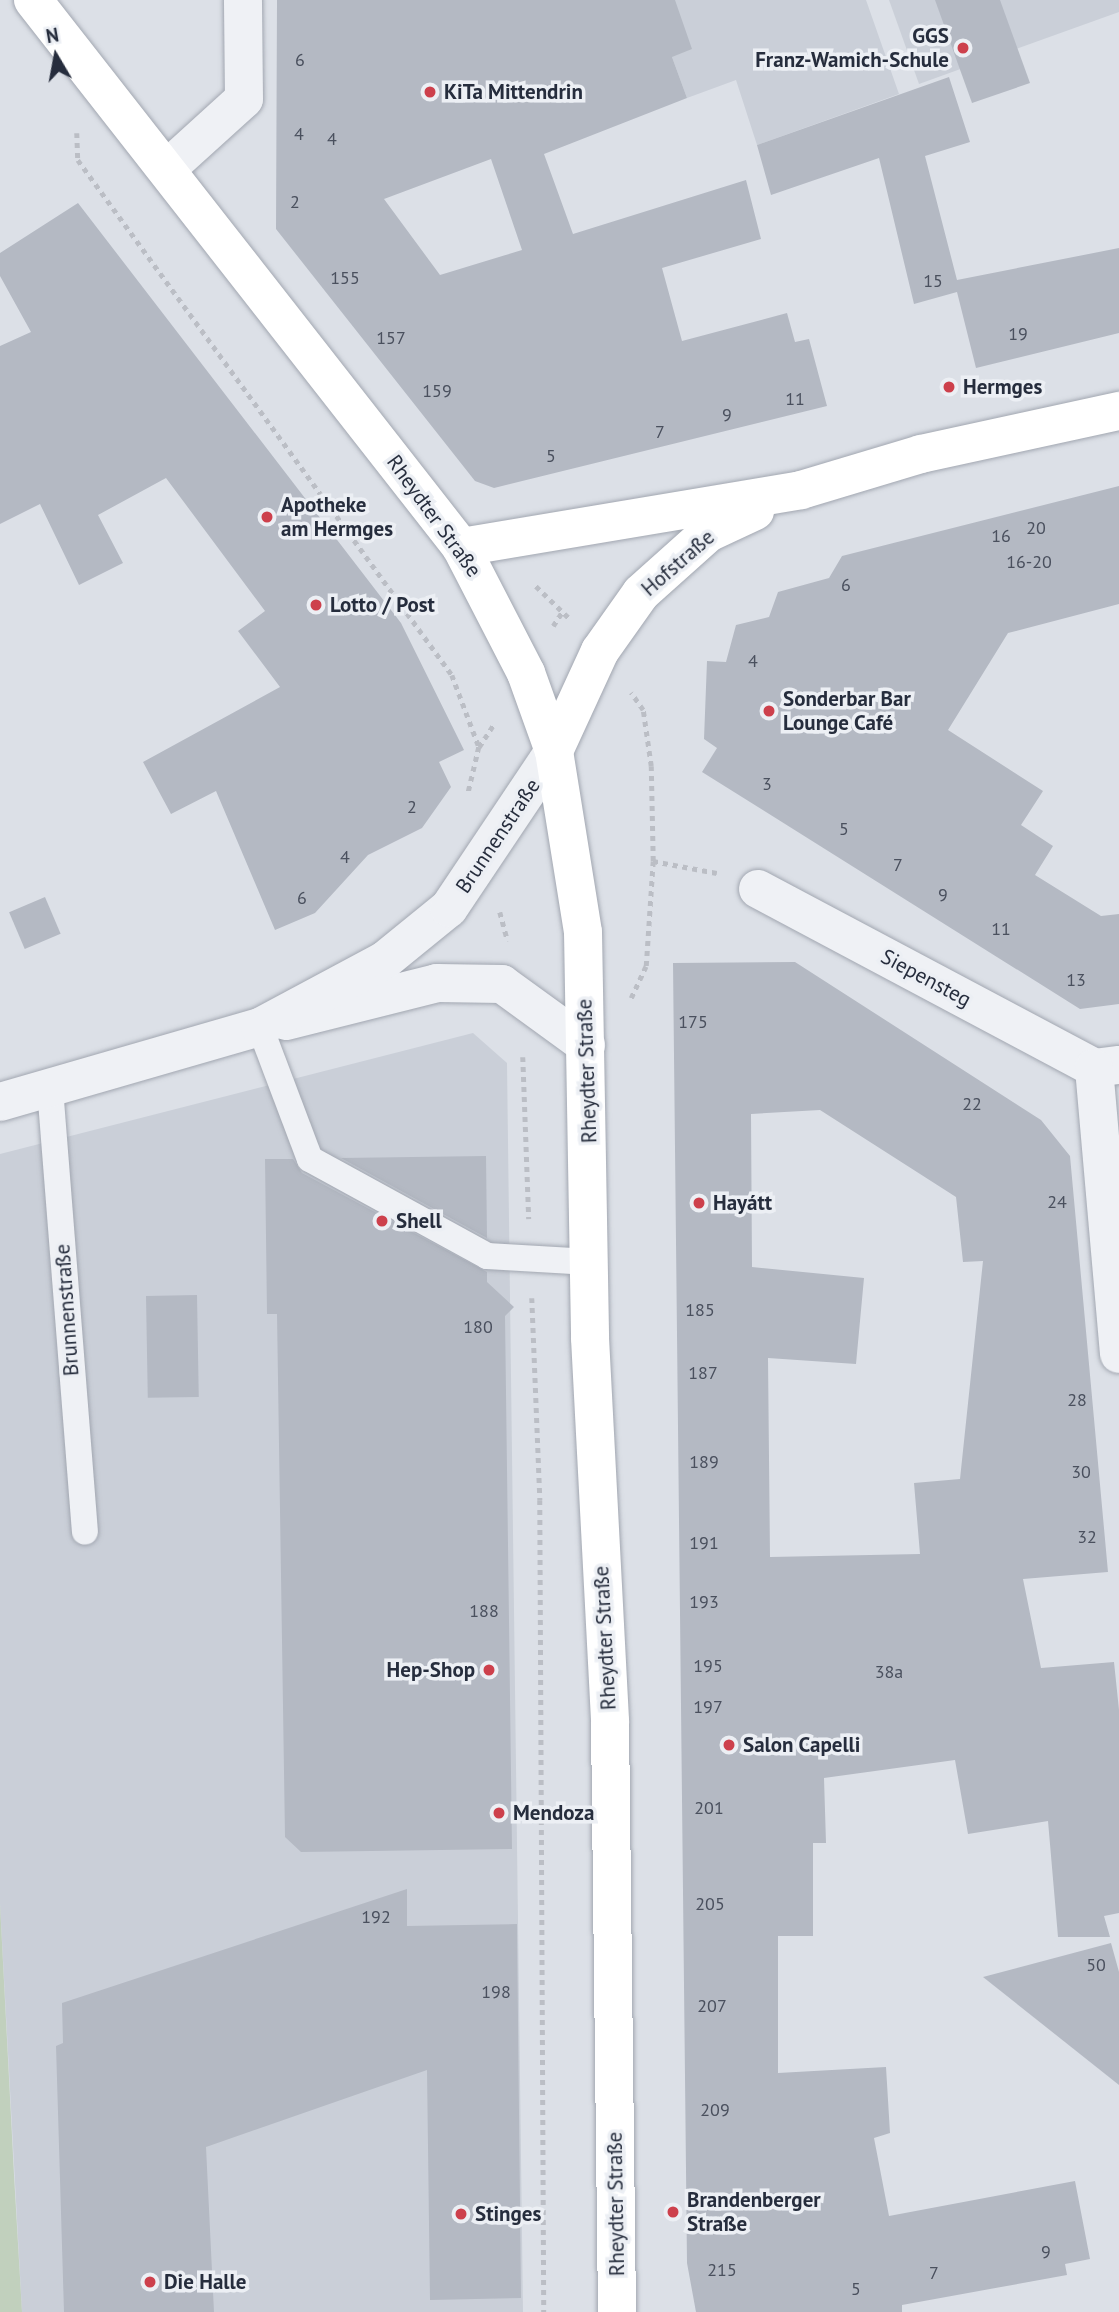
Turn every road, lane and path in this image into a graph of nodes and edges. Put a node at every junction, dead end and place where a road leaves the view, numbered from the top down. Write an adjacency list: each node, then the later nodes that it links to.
1 (33, 0): 4 (main road, Rheydter Straße)
2 (243, 0): 4 (street)
3 (77, 119): 11 (path)
4 (169, 167): 7 (main road, Rheydter Straße)
5 (1119, 411): 6 (main road, Hofstraße)
6 (801, 490): 7 (main road, Hofstraße); 9 (main road, Hofstraße)
7 (461, 547): 10 (main road, Rheydter Straße)
8 (562, 612): 9 (path)
9 (600, 651): 10 (main road, Hofstraße); 12 (path)
10 (554, 751): 11 (street, Brunnenstraße); 17 (main road, Rheydter Straße)
11 (486, 860): 15 (path); 16 (street, Brunnenstraße)
12 (653, 861): 13 (path); 14 (path)
13 (758, 888): 18 (street, Siepensteg)
14 (646, 966)
15 (521, 992): 16 (street, Brunnenstraße); 17 (street, Brunnenstraße); 21 (path)
16 (260, 1027): 19 (street, Brunnenstraße); 21 (lane)
17 (586, 1045): 22 (main road, Rheydter Straße)
18 (1107, 1066): 23 (street, Siepensteg)
19 (50, 1088): 20 (street, Brunnenstraße); 24 (lane, Brunnenstraße)
20 (0, 1102)
21 (531, 1257): 22 (lane); 25 (path)
22 (590, 1262): 26 (main road, Rheydter Straße)
23 (1119, 1353)
24 (85, 1532)
25 (544, 2312)
26 (617, 2312)

